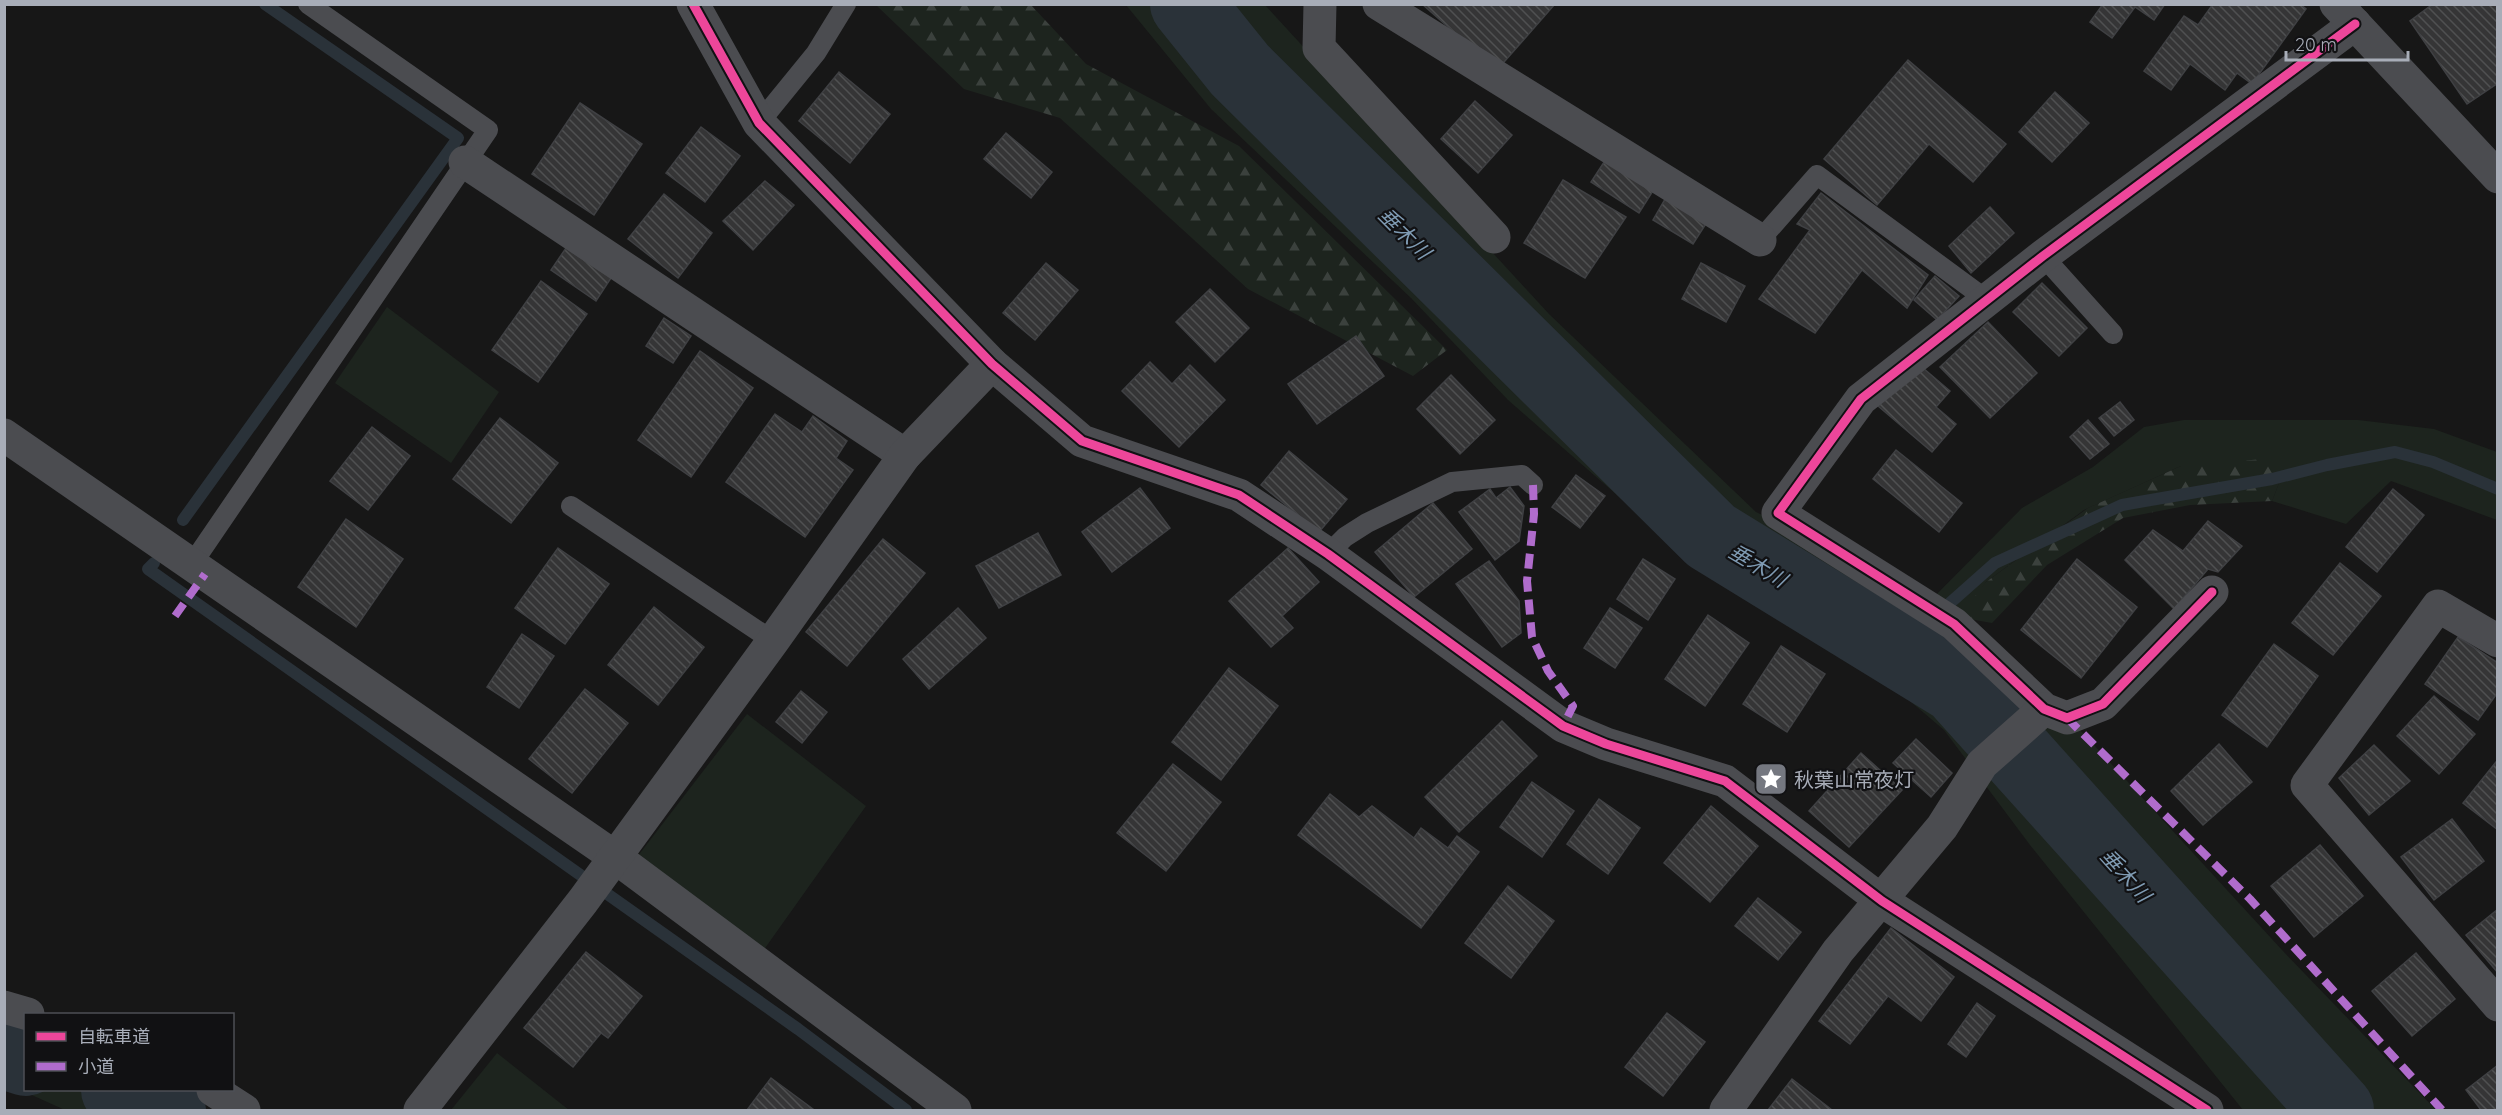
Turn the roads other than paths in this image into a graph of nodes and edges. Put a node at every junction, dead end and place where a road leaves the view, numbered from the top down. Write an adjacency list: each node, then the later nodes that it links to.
1 (308, 4): 8 (lane)
2 (693, 4): 7 (street)
3 (846, 4): 7 (lane)
4 (1320, 4): 10 (street)
5 (1379, 4): 11 (street)
6 (2345, 14): 9 (street); 12 (street)
7 (759, 123): 15 (street)
8 (465, 162): 17 (street); 21 (lane)
9 (2498, 177)
10 (1494, 237)
11 (1760, 240): 13 (lane)
12 (2043, 256): 13 (street); 14 (lane)
13 (1987, 300): 25 (street)
14 (2113, 334)
15 (992, 364): 17 (street); 20 (street)
16 (4, 435): 21 (street)
17 (905, 455): 23 (street)
18 (1533, 485): 20 (lane)
19 (571, 506): 23 (lane)
20 (1328, 554): 27 (street)
21 (192, 564): 26 (street)
22 (2212, 592): 25 (street)
23 (774, 641): 26 (street)
24 (2498, 641): 28 (street)
25 (2044, 709): 27 (street)
26 (612, 861): 31 (street); 32 (street)
27 (1882, 900): 33 (street); 34 (street)
28 (2498, 1005)
29 (4, 1007): 30 (street)
30 (25, 1013)
31 (420, 1110)
32 (955, 1110)
33 (1726, 1110)
34 (2207, 1110)

